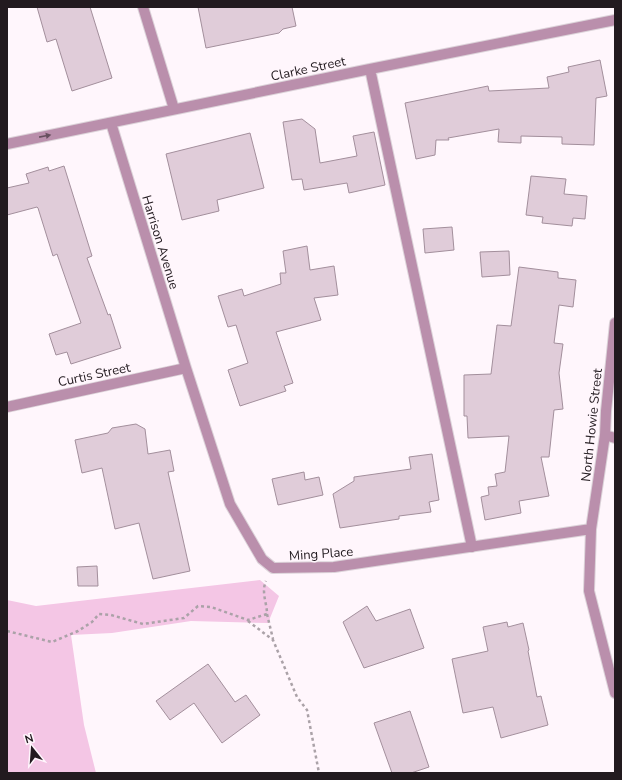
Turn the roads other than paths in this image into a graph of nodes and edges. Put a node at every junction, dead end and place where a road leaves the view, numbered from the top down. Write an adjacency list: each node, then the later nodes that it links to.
1 (143, 7): 4 (street)
2 (615, 20): 3 (street, Clarke Street)
3 (370, 69): 4 (street, Clarke Street); 12 (street)
4 (174, 109): 5 (street, Clarke Street)
5 (111, 123): 6 (street, Clarke Street, one-way to 5); 8 (street, Harrison Avenue)
6 (7, 144)
7 (615, 323): 10 (street, North Howie Street)
8 (186, 368): 9 (street, Curtis Street); 12 (street, Ming Place)
9 (7, 407)
10 (610, 437): 11 (street, North Howie Street)
11 (591, 529): 12 (street, Ming Place); 13 (street, North Howie Street)
12 (472, 547)
13 (615, 693)

